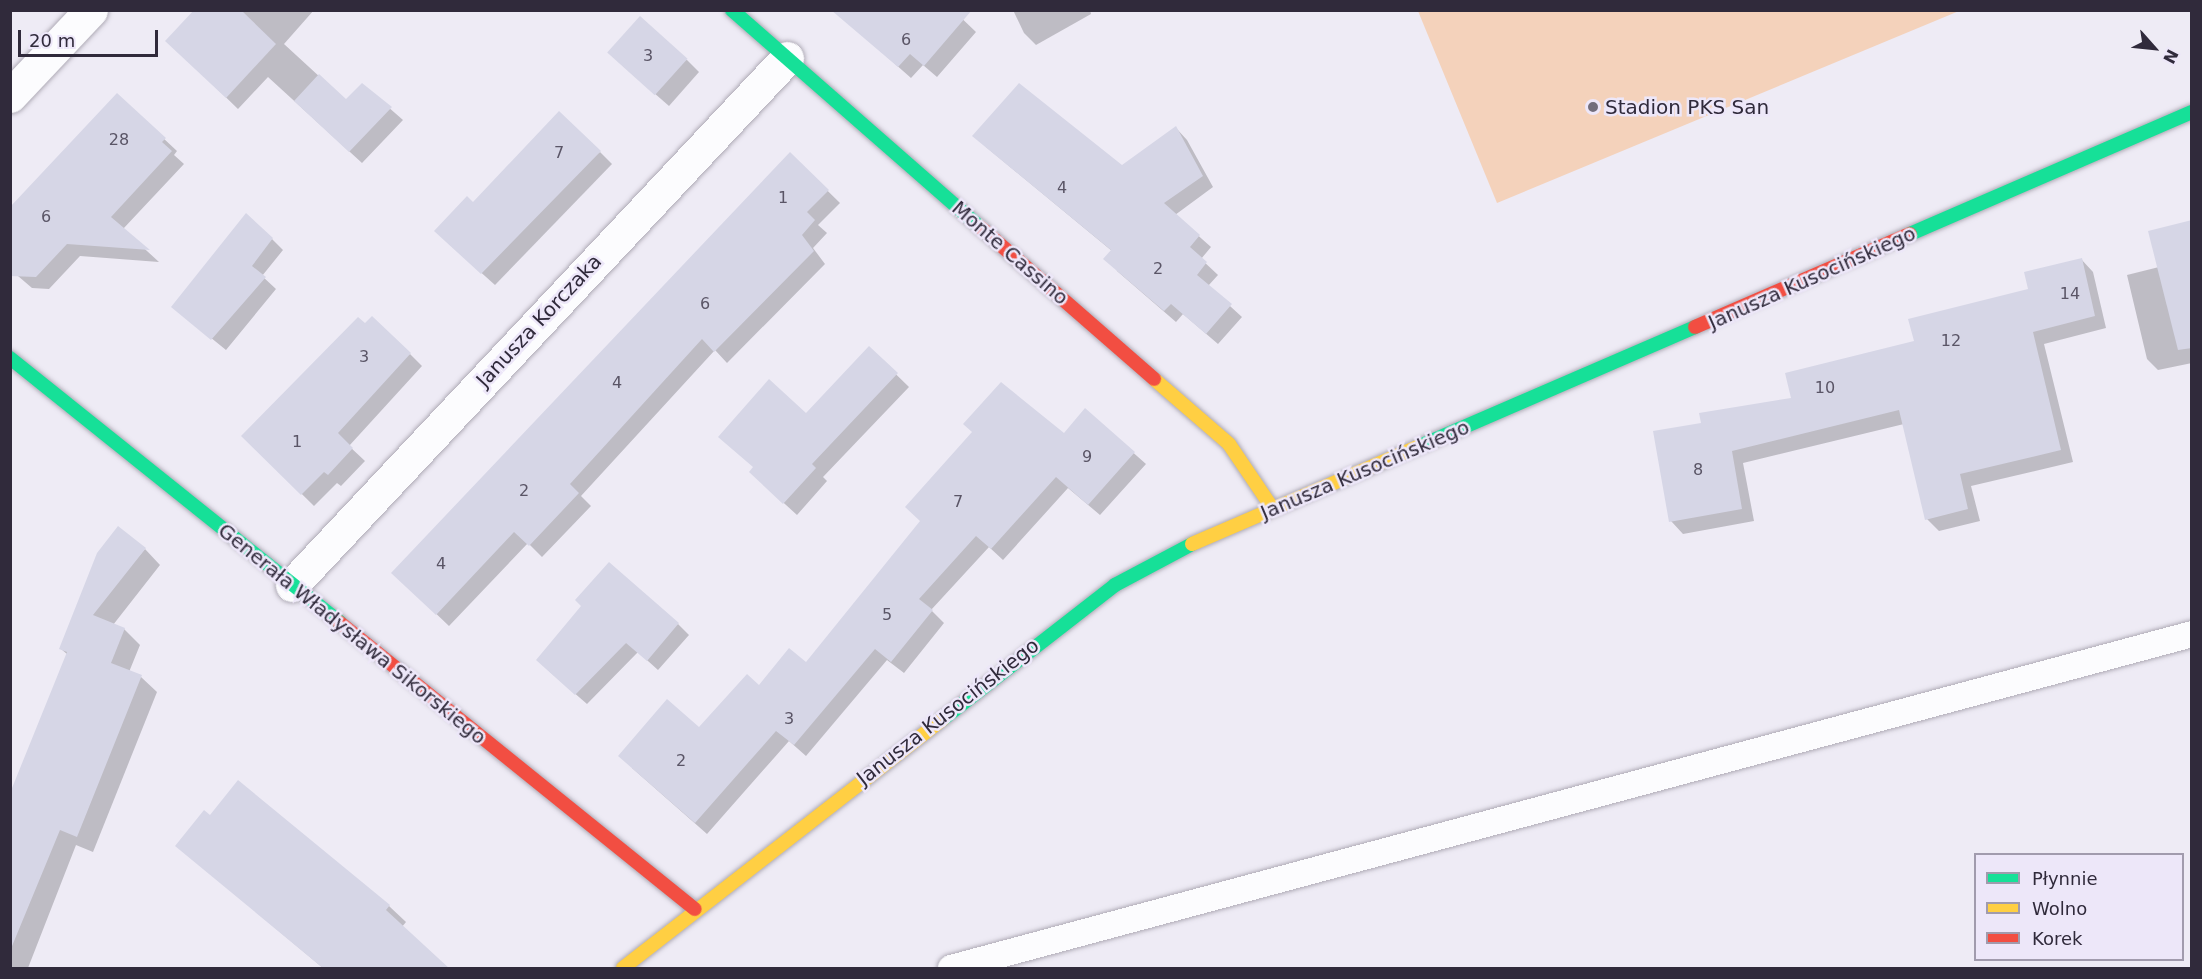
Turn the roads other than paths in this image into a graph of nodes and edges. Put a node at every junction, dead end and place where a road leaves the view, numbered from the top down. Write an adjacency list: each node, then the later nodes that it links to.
1 (91, 10): 4 (street)
2 (732, 10): 3 (street, Monte Cassino)
3 (787, 58): 7 (street, Monte Cassino); 8 (street, Janusza Korczaka)
4 (10, 96)
5 (2192, 112): 7 (street, Janusza Kusocińskiego)
6 (10, 358): 8 (street, Generała Władysława Sikorskiego)
7 (1273, 508): 10 (street, Janusza Kusocińskiego)
8 (292, 585): 10 (street, Generała Władysława Sikorskiego)
9 (2192, 634): 12 (lane)
10 (694, 909): 11 (street, Janusza Kusocińskiego)
11 (622, 969)
12 (951, 969)

